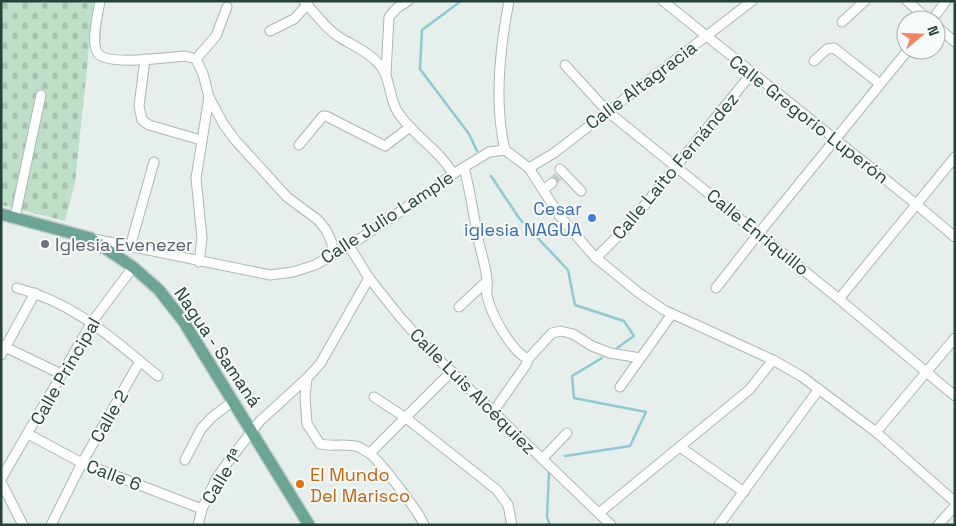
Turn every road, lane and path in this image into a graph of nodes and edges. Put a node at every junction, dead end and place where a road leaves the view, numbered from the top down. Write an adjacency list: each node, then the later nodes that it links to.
1 (100, 1): 15 (street)
2 (408, 1): 9 (street)
3 (510, 1): 30 (street)
4 (752, 1): 14 (street, Calle Altagracia)
5 (865, 1): 12 (street)
6 (907, 1): 11 (street)
7 (306, 3): 13 (street); 20 (street)
8 (669, 3): 14 (street, Calle Gregorio Luperón)
9 (396, 5): 20 (street)
10 (227, 7): 16 (street)
11 (918, 10)
12 (842, 22)
13 (270, 31)
14 (706, 36): 21 (street, Calle Gregorio Luperón); 25 (street, Calle Altagracia)
15 (145, 59): 16 (street); 28 (street)
16 (196, 59): 24 (street)
17 (900, 60): 22 (street)
18 (814, 61): 22 (street)
19 (565, 65): 25 (street, Calle Enriquillo)
20 (386, 73): 26 (street)
21 (752, 73): 27 (street, Calle Gregorio Luperón); 34 (street, Calle Laito Fernández)
22 (880, 84): 27 (street)
23 (41, 95): 43 (street)
24 (210, 97): 28 (street); 49 (street)
25 (607, 111): 31 (street, Calle Altagracia); 34 (street, Calle Enriquillo)
26 (410, 126): 29 (street); 37 (street)
27 (835, 138): 41 (street, Calle Gregorio Luperón); 44 (street)
28 (201, 140): 51 (street)
29 (299, 145)
30 (505, 150): 35 (street, Calle Julio Lample); 36 (street)
31 (554, 153): 36 (street, Calle Altagracia); 40 (street)
32 (955, 157): 41 (street)
33 (154, 162): 48 (street)
34 (676, 166): 44 (street, Calle Enriquillo); 50 (street, Calle Laito Fernández)
35 (464, 167): 37 (street, Calle Julio Lample); 54 (street)
36 (529, 168): 39 (street)
37 (453, 174): 47 (street, Calle Julio Lample)
38 (552, 183): 39 (street)
39 (544, 190): 50 (street)
40 (581, 191)
41 (916, 204): 45 (street, Calle Gregorio Luperón); 58 (street)
42 (1, 214): 43 (main road, Nagua - Samaná)
43 (14, 217): 46 (main road, Nagua - Samaná)
44 (758, 233): 56 (street); 58 (street, Calle Enriquillo)
45 (955, 237)
46 (90, 238): 48 (street, Calle Julio Lample); 52 (main road, Nagua - Samaná)
47 (349, 246): 49 (street, Calle Julio Lample); 53 (street, Calle Luis Alcéquiez)
48 (130, 247): 51 (street, Calle Julio Lample)
49 (332, 255): 51 (street, Calle Julio Lample)
50 (596, 258): 60 (street)
51 (199, 262)
52 (133, 267): 61 (street, Calle Principal); 77 (main road, Nagua - Samaná)
53 (369, 278): 68 (street, Calle Luis Alcéquiez); 72 (street, Calle 1ª)
54 (488, 280): 59 (street); 65 (street)
55 (17, 288): 57 (street)
56 (716, 288)
57 (35, 293): 61 (street); 63 (street)
58 (839, 299): 69 (street, Calle Enriquillo)
59 (460, 307)
60 (672, 314): 64 (street); 66 (street)
61 (92, 322): 67 (street); 70 (street, Calle Principal)
62 (955, 338): 69 (street)
63 (3, 349): 70 (street)
64 (640, 358): 65 (street); 73 (street)
65 (528, 359): 78 (street)
66 (773, 360): 74 (street); 84 (street)
67 (140, 361): 71 (street); 88 (street, Calle 2)
68 (452, 372): 78 (street, Calle Luis Alcéquiez); 79 (street)
69 (928, 372): 75 (street, Calle Enriquillo); 81 (street)
70 (61, 374): 82 (street, Calle Principal)
71 (158, 376)
72 (307, 378): 80 (street, Calle 1ª); 85 (street)
73 (620, 387)
74 (819, 389): 81 (street); 90 (street)
75 (955, 396)
76 (374, 397): 79 (street)
77 (233, 401): 80 (main road, Nagua - Samaná); 87 (street)
78 (492, 412): 86 (street, Calle Luis Alcéquiez)
79 (406, 418): 85 (street); 99 (street)
80 (252, 431): 92 (street, Calle 1ª); 97 (main road, Nagua - Samaná)
81 (876, 432): 91 (street)
82 (28, 434): 88 (street, Calle 6); 89 (street, Calle Principal)
83 (567, 434): 86 (street)
84 (680, 448): 90 (street); 93 (street)
85 (370, 453): 98 (street)
86 (542, 459): 93 (street, Calle Luis Alcéquiez)
87 (185, 460)
88 (82, 464): 92 (street, Calle 6); 95 (street, Calle 2)
89 (1, 480): 94 (street)
90 (744, 492): 101 (street)
91 (955, 504): 102 (street)
92 (202, 509): 96 (street, Calle 1ª)
93 (599, 513): 100 (street, Calle Luis Alcéquiez)
94 (23, 525)
95 (51, 525)
96 (198, 525)
97 (309, 525)
98 (424, 525)
99 (512, 525)
100 (611, 525)
101 (719, 525)
102 (938, 525)

